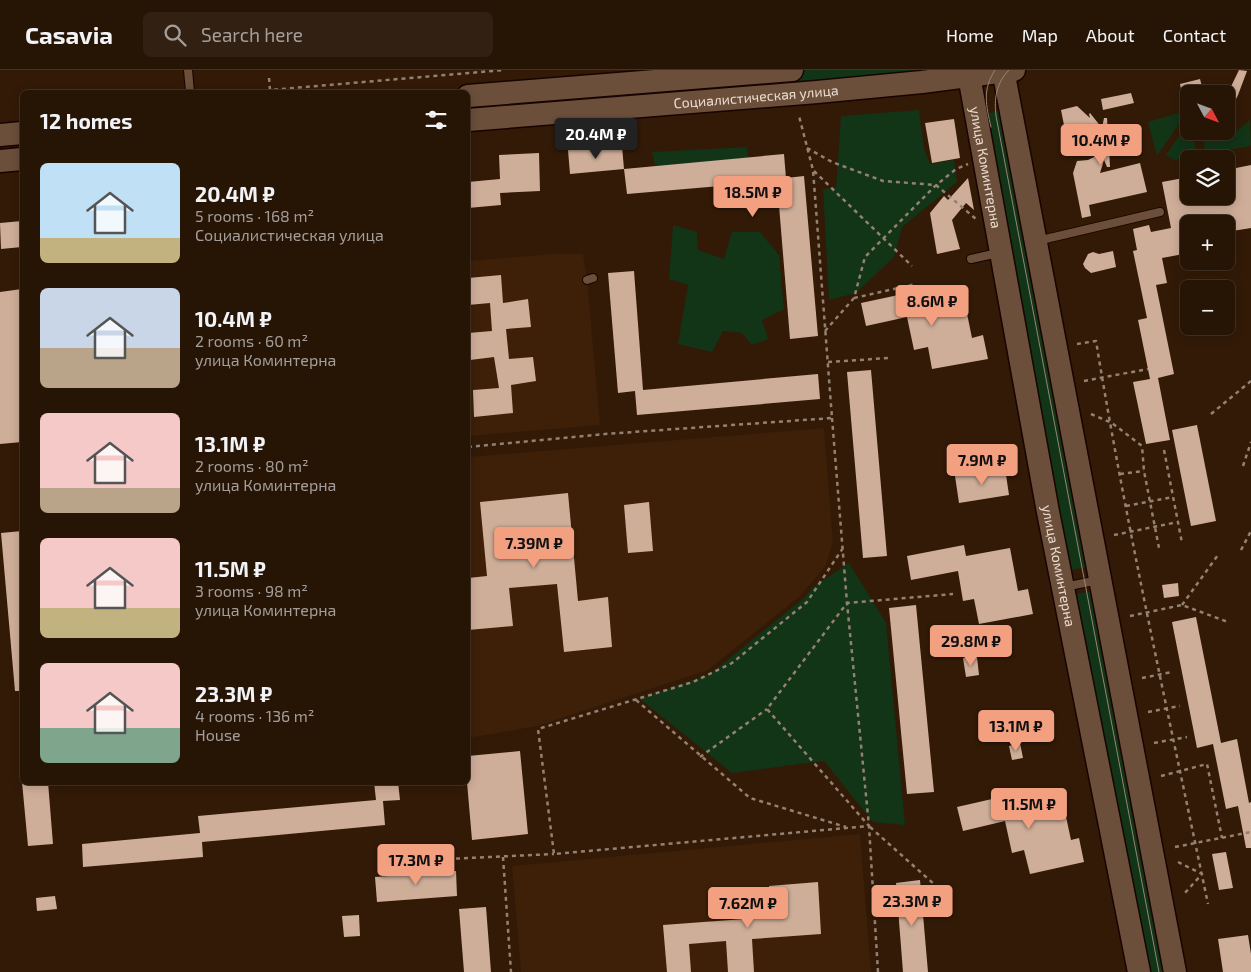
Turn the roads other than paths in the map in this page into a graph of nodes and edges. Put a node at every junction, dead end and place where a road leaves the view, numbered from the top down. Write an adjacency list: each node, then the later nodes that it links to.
1 (188, 70): 6 (lane)
2 (792, 70): 7 (street, Социалистическая улица)
3 (1006, 70): 4 (street, Социалистическая улица); 14 (street)
4 (968, 73): 8 (street, Социалистическая улица); 15 (street, улица Коминтерна)
5 (199, 86): 6 (lane)
6 (190, 89)
7 (470, 96)
8 (470, 120)
9 (20, 133): 10 (street)
10 (0, 135)
11 (20, 159): 12 (street)
12 (0, 162)
13 (1160, 212): 14 (lane)
14 (1036, 242): 17 (street)
15 (1000, 253): 16 (lane); 18 (street, улица Коминтерна)
16 (971, 259)
17 (1099, 580): 18 (lane); 20 (street)
18 (1063, 587): 19 (street, улица Коминтерна)
19 (1139, 972)
20 (1174, 972)

